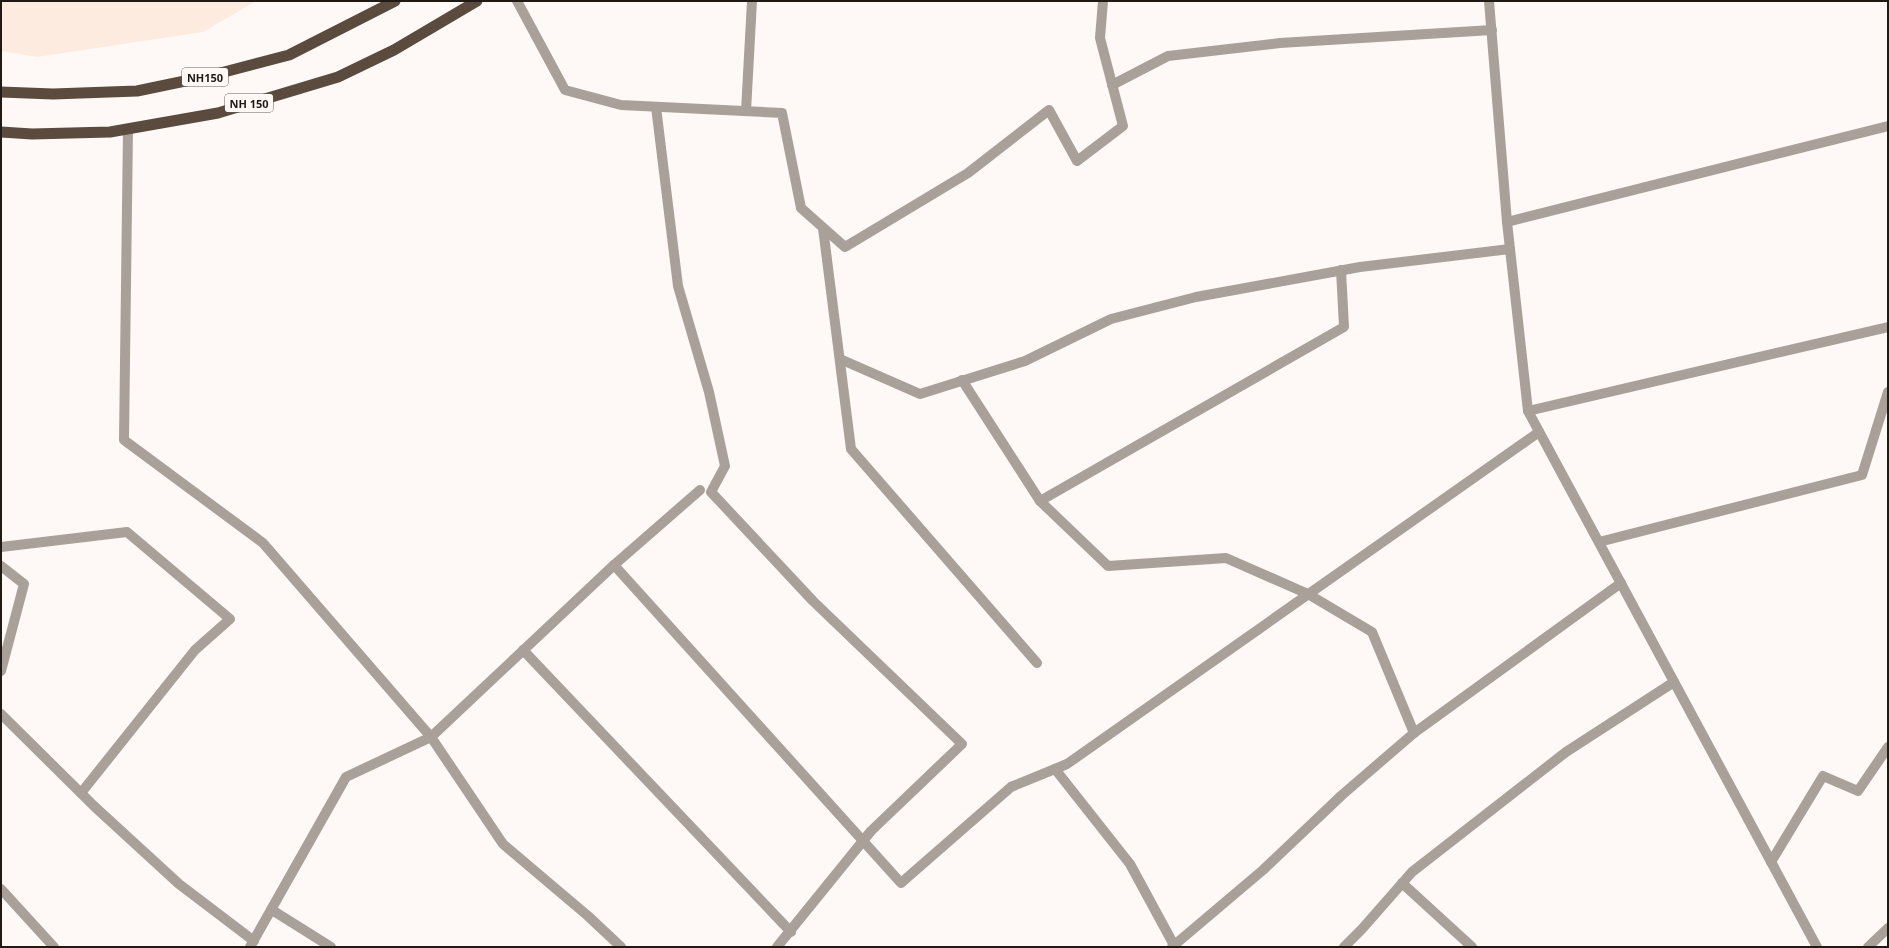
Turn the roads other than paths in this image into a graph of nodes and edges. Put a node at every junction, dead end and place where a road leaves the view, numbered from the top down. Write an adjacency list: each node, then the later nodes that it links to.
1 (395, 1): 9 (highway, NH150)
2 (477, 1): 13 (highway, NH 150)
3 (517, 1): 10 (street)
4 (752, 1): 11 (street)
5 (1103, 1): 8 (street)
6 (1489, 1): 7 (street)
7 (1492, 30): 8 (street); 15 (street)
8 (1112, 85): 16 (street)
9 (1, 92)
10 (656, 107): 11 (street); 43 (street)
11 (746, 111): 16 (street)
12 (1888, 126): 15 (street)
13 (128, 129): 14 (highway, NH 150); 39 (street)
14 (1, 132)
15 (1507, 222): 17 (street)
16 (823, 228): 20 (street)
17 (1510, 249): 18 (street); 23 (street)
18 (1341, 270): 21 (street); 26 (street)
19 (1888, 327): 23 (street)
20 (840, 359): 21 (street); 34 (street)
21 (962, 380): 26 (street)
22 (1888, 392): 27 (street)
23 (1528, 411): 24 (street)
24 (1539, 432): 27 (street); 32 (street)
25 (700, 490): 29 (street)
26 (1040, 501): 32 (street)
27 (1599, 542): 31 (street)
28 (1, 547): 42 (street)
29 (614, 565): 33 (street); 43 (street)
30 (1, 566): 35 (street)
31 (1621, 583): 36 (street); 38 (street)
32 (1308, 594): 38 (street); 41 (street)
33 (523, 650): 39 (street); 49 (street)
34 (1037, 663)
35 (1, 671)
36 (1674, 682): 44 (street); 45 (street)
37 (1, 714): 42 (street)
38 (1414, 733): 55 (street)
39 (431, 737): 47 (street); 53 (street)
40 (1888, 747): 44 (street)
41 (1055, 769): 43 (street); 55 (street)
42 (80, 793): 50 (street)
43 (863, 841): 49 (street)
44 (1771, 862): 58 (street)
45 (1402, 883): 56 (street); 57 (street)
46 (1, 889): 51 (street)
47 (272, 910): 50 (street); 52 (street)
48 (1888, 928): 59 (street)
49 (791, 932): 54 (street)
50 (252, 944)
51 (54, 947)
52 (331, 947)
53 (621, 947)
54 (777, 947)
55 (1173, 947)
56 (1344, 947)
57 (1472, 947)
58 (1817, 947)
59 (1868, 947)

